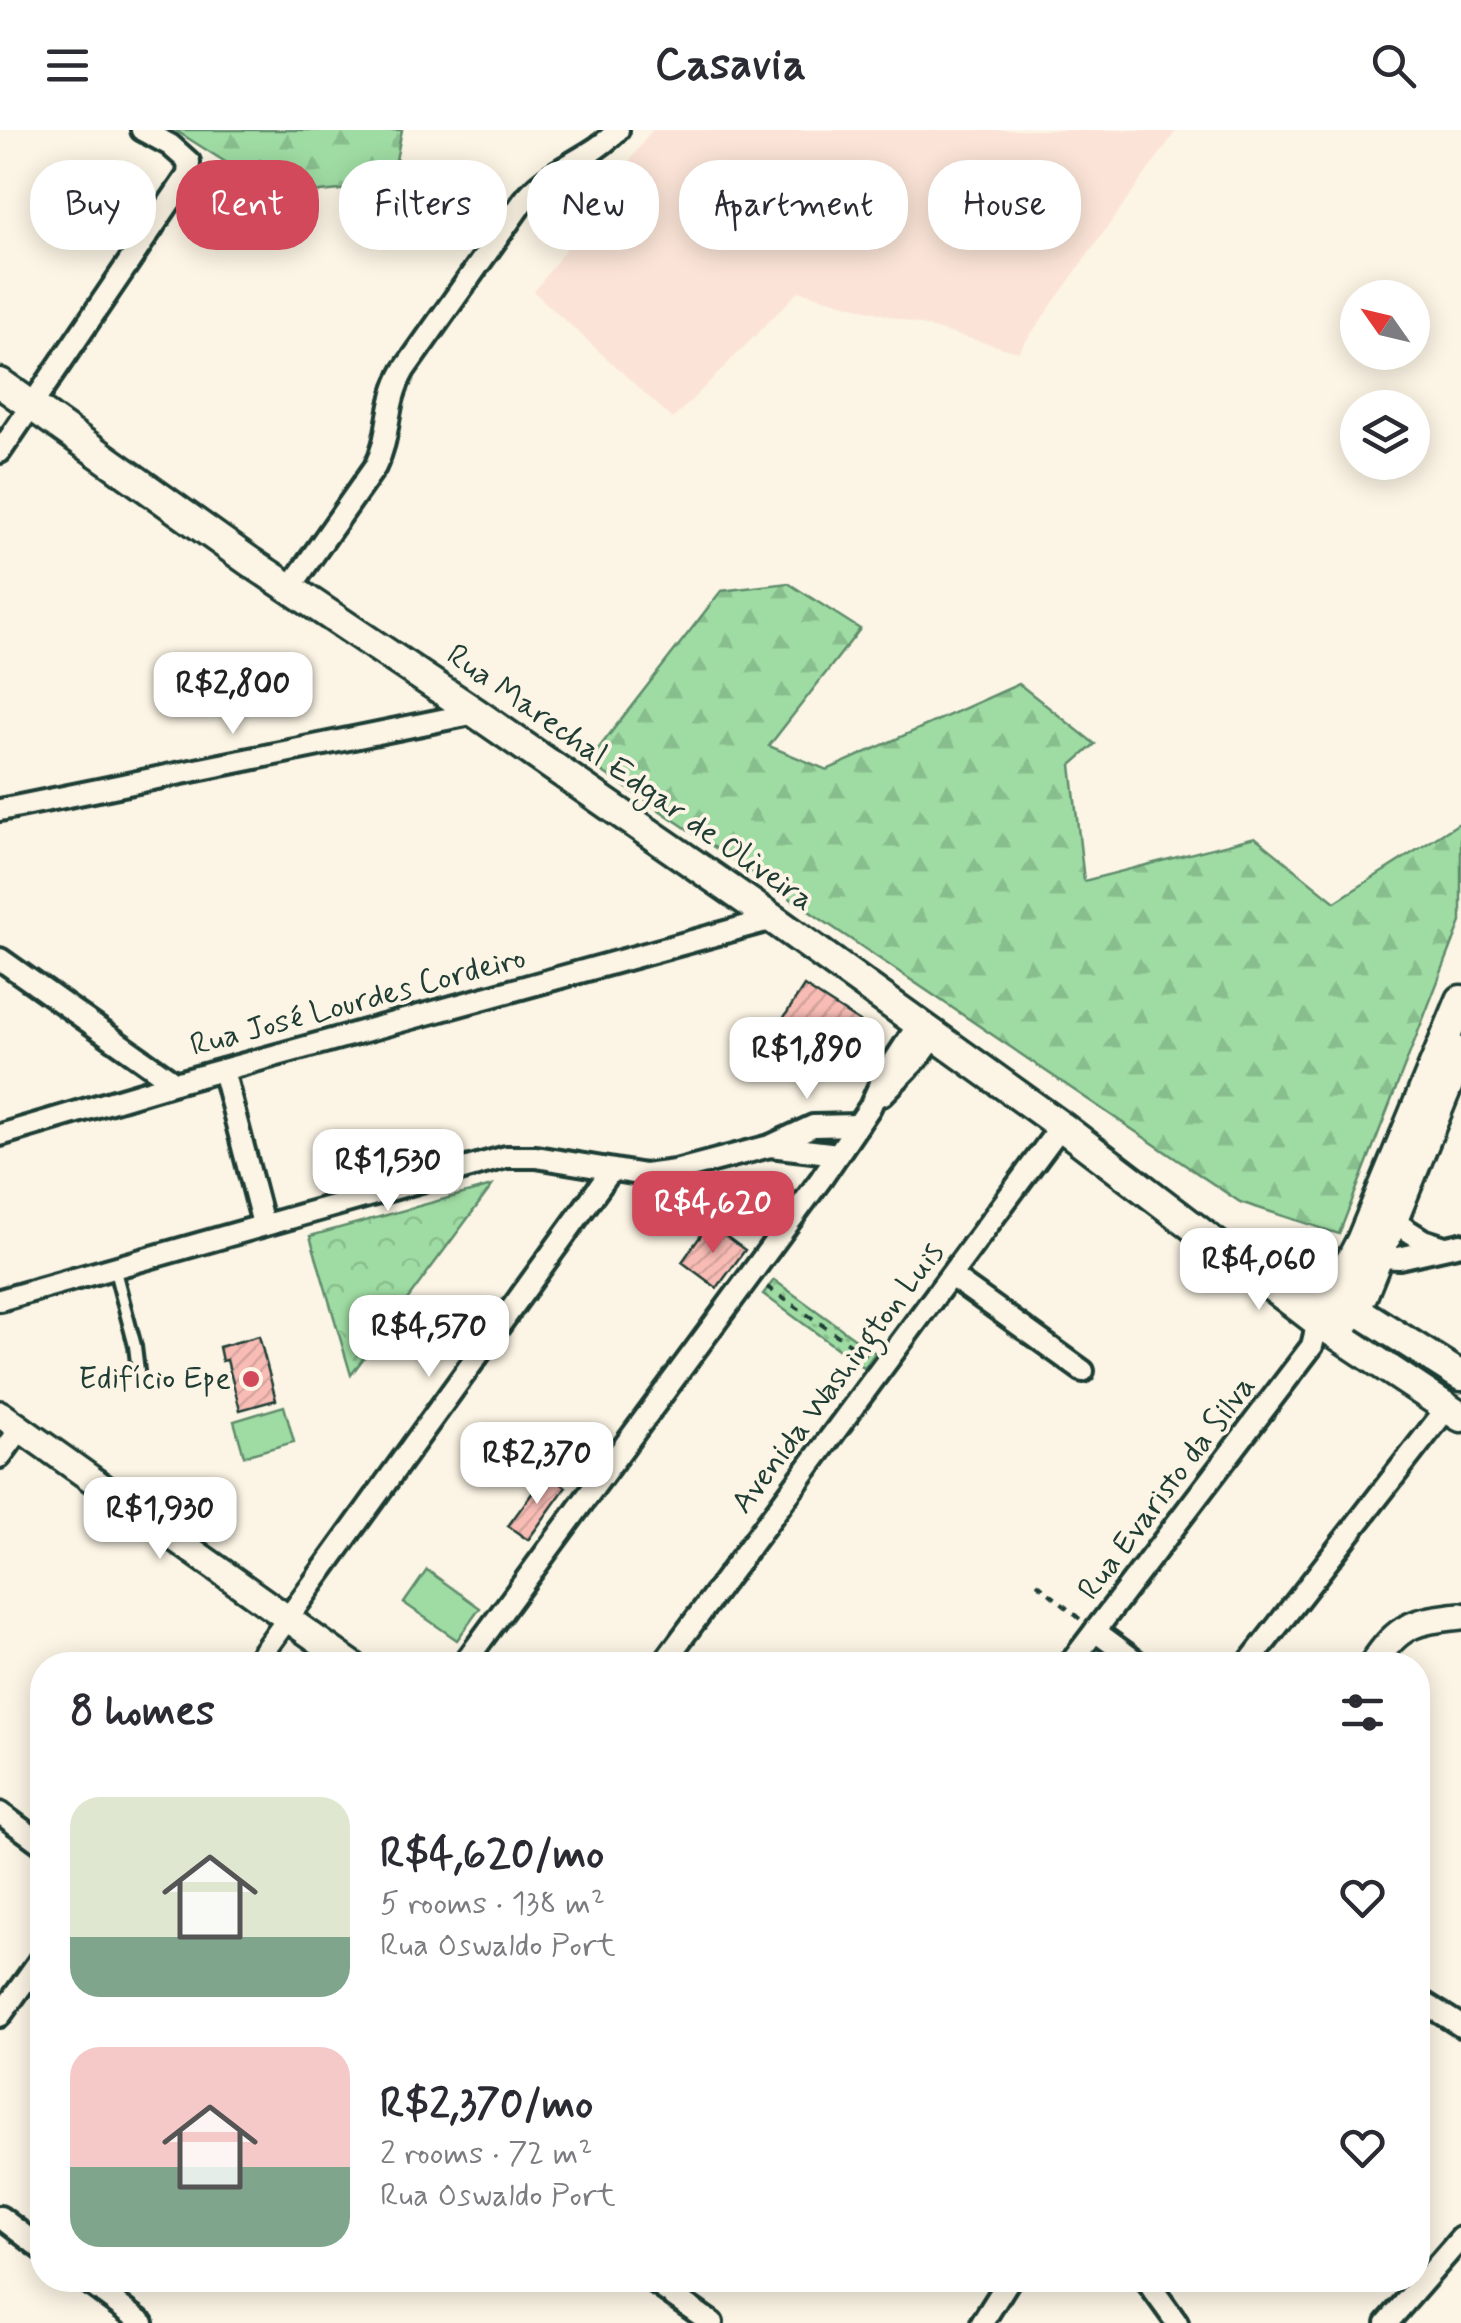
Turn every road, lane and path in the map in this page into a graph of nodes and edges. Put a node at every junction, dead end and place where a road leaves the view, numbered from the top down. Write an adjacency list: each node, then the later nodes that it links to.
1 (142, 130): 4 (street)
2 (618, 130): 6 (street)
3 (0, 383): 4 (main road, Rua Marechal Edgar de Oliveira)
4 (31, 406): 5 (street); 6 (main road, Rua Marechal Edgar de Oliveira)
5 (0, 452)
6 (290, 588): 7 (main road, Rua Marechal Edgar de Oliveira)
7 (476, 713): 8 (street); 9 (main road, Rua Marechal Edgar de Oliveira)
8 (0, 810)
9 (746, 900): 10 (main road, Rua Marechal Edgar de Oliveira); 11 (street)
10 (772, 919): 11 (street, Rua José Lourdes Cordeiro); 14 (main road, Rua Marechal Edgar de Oliveira)
11 (732, 930): 16 (street, Rua José Lourdes Cordeiro)
12 (0, 960): 17 (street)
13 (1461, 1000): 15 (main road)
14 (926, 1030): 18 (street); 19 (main road, Rua Marechal Edgar de Oliveira)
15 (1454, 1057): 24 (main road); 33 (main road)
16 (222, 1070): 17 (street, Rua José Lourdes Cordeiro); 25 (street)
17 (176, 1084): 20 (street, Rua José Lourdes Cordeiro)
18 (858, 1125): 21 (street); 22 (street)
19 (1061, 1126): 26 (main road, Rua Marechal Edgar de Oliveira); 31 (street, Avenida Washington Luis)
20 (0, 1135)
21 (770, 1146): 22 (street); 23 (street)
22 (838, 1154): 30 (street)
23 (612, 1171): 25 (street); 44 (street)
24 (1393, 1222): 27 (street); 28 (main road)
25 (263, 1224): 29 (street)
26 (1212, 1242): 33 (main road, Rua Marechal Edgar de Oliveira); 34 (main road, Rua Marechal Edgar de Oliveira)
27 (1454, 1246): 28 (street)
28 (1378, 1256): 33 (main road)
29 (114, 1266): 32 (street); 36 (lane)
30 (750, 1275): 35 (path); 48 (street)
31 (951, 1276): 35 (street, Avenida Washington Luis); 37 (street)
32 (0, 1300)
33 (1344, 1302): 34 (main road); 38 (main road, Rua Marechal Edgar de Oliveira)
34 (1323, 1334): 39 (main road, Rua Marechal Edgar de Oliveira); 45 (street, Rua Evaristo da Silva)
35 (882, 1366): 49 (street, Avenida Washington Luis)
36 (138, 1371)
37 (1083, 1371)
38 (1461, 1376)
39 (1454, 1412): 52 (street)
40 (10, 1421): 41 (street); 44 (street)
41 (0, 1457)
42 (1037, 1582): 45 (path)
43 (1461, 1616): 53 (street)
44 (287, 1618): 46 (street); 47 (street)
45 (1095, 1632): 50 (street, Rua Evaristo da Silva); 51 (street)
46 (263, 1652)
47 (334, 1652)
48 (473, 1652)
49 (672, 1652)
50 (1079, 1652)
51 (1123, 1652)
52 (1258, 1652)
53 (1381, 1652)
54 (0, 1812): 55 (street)
55 (30, 1835)
56 (30, 1974): 58 (street)
57 (1430, 2007): 59 (street)
58 (0, 2016)
59 (1461, 2026)
60 (0, 2217): 62 (street)
61 (1461, 2238): 63 (street)
62 (30, 2239)
63 (1430, 2274)
64 (101, 2292): 69 (street)
65 (668, 2292): 70 (street)
66 (1001, 2292): 71 (street)
67 (1155, 2292): 72 (street)
68 (1414, 2292): 73 (street)
69 (143, 2323)
70 (712, 2323)
71 (982, 2323)
72 (1177, 2323)
73 (1387, 2323)

